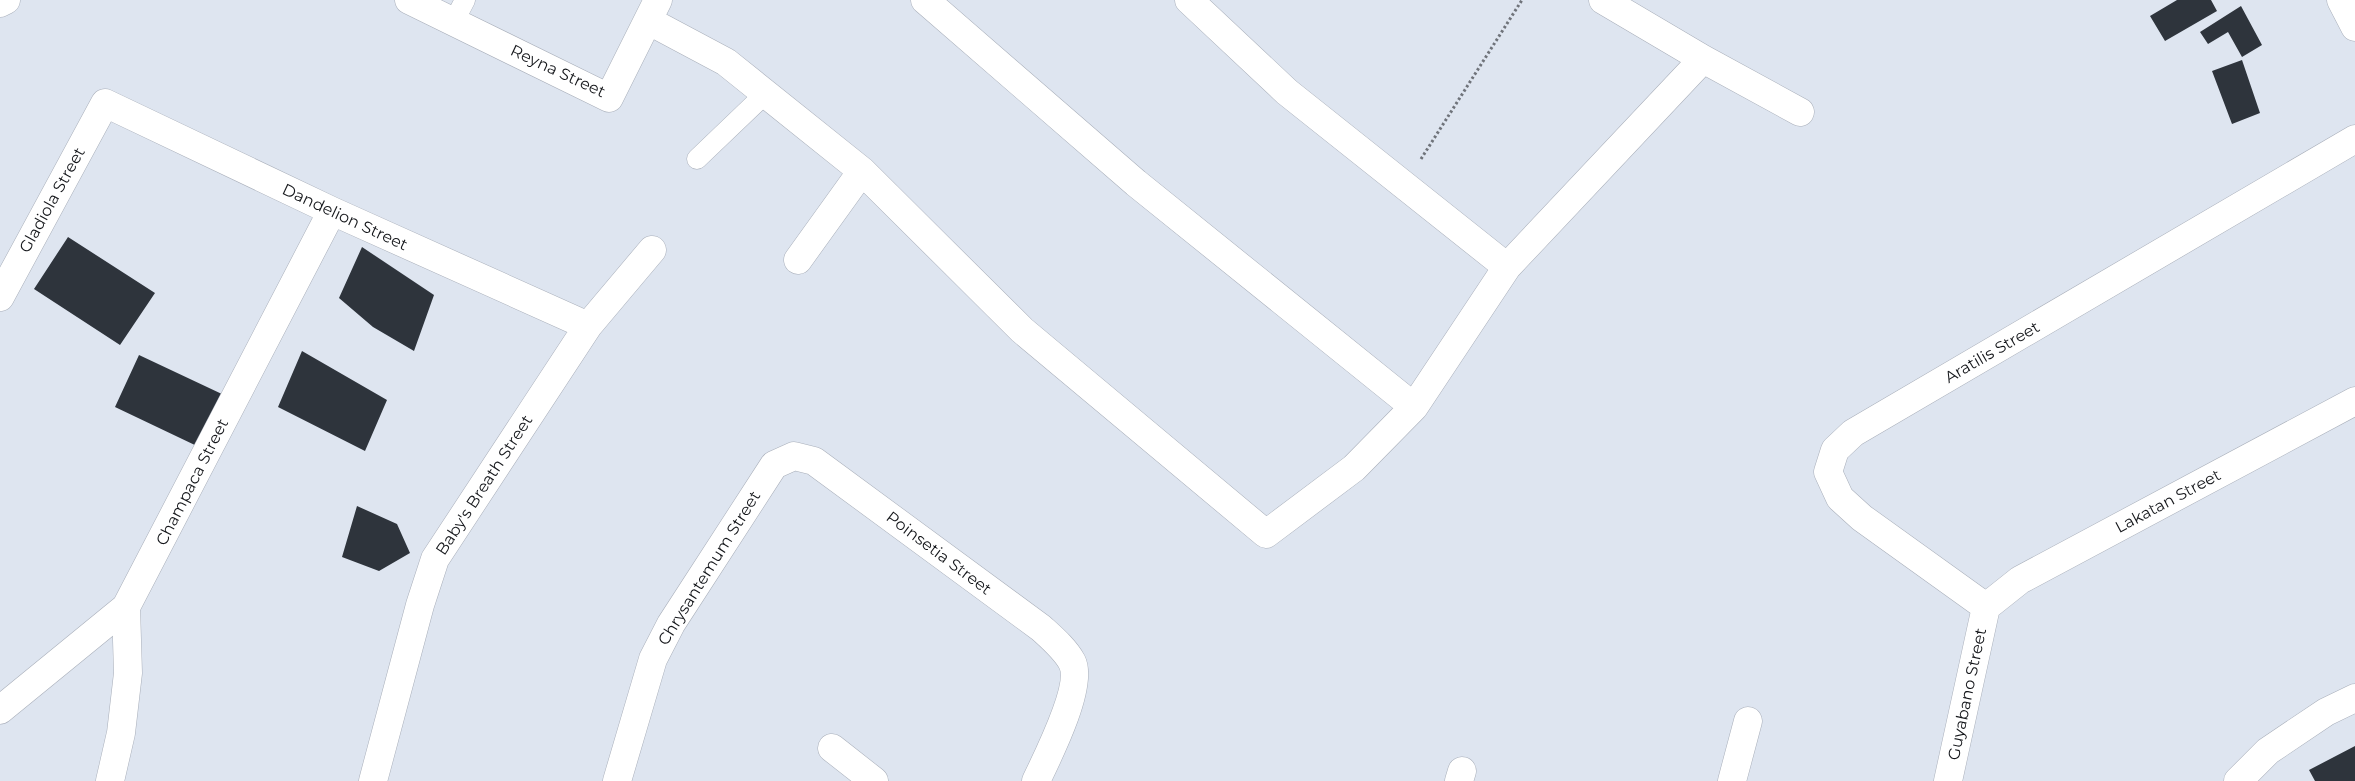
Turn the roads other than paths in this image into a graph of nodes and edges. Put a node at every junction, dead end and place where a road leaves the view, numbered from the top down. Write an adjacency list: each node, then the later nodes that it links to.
1 (6, 0): 7 (street)
2 (409, 0): 9 (street, Reyna Street)
3 (925, 0): 25 (street)
4 (1190, 0): 21 (street)
5 (1603, 0): 11 (street)
6 (2341, 0): 10 (street)
7 (0, 3)
8 (653, 10): 9 (street, Reyna Street); 12 (street)
9 (460, 11)
10 (2355, 27)
11 (1703, 59): 14 (street); 21 (street)
12 (766, 93): 16 (lane); 17 (street)
13 (105, 104): 18 (street, Dandelion Street); 22 (street, Gladiola Street)
14 (1800, 112)
15 (2355, 140): 28 (street, Aratilis Street)
16 (697, 159)
17 (862, 171): 20 (street); 25 (street)
18 (332, 211): 23 (street, Dandelion Street); 27 (street, Champaca Street)
19 (652, 250): 23 (street, Baby's Breath Street)
20 (798, 260)
21 (1507, 267): 25 (street)
22 (0, 296)
23 (588, 326): 34 (street, Baby's Breath Street)
24 (2355, 401): 28 (street, Lakatan Street)
25 (1414, 407)
26 (794, 456): 35 (street, Chrysantemum Street); 37 (street, Poinsetia Street)
27 (126, 607): 30 (street, Champaca Street); 33 (street)
28 (1986, 607): 39 (street, Guyabano Street)
29 (2355, 698): 40 (street)
30 (0, 710)
31 (1748, 721): 38 (street)
32 (832, 748): 36 (street)
33 (110, 781)
34 (373, 781)
35 (617, 781)
36 (874, 781)
37 (1036, 781)
38 (1732, 781)
39 (1948, 781)
40 (2238, 781)

